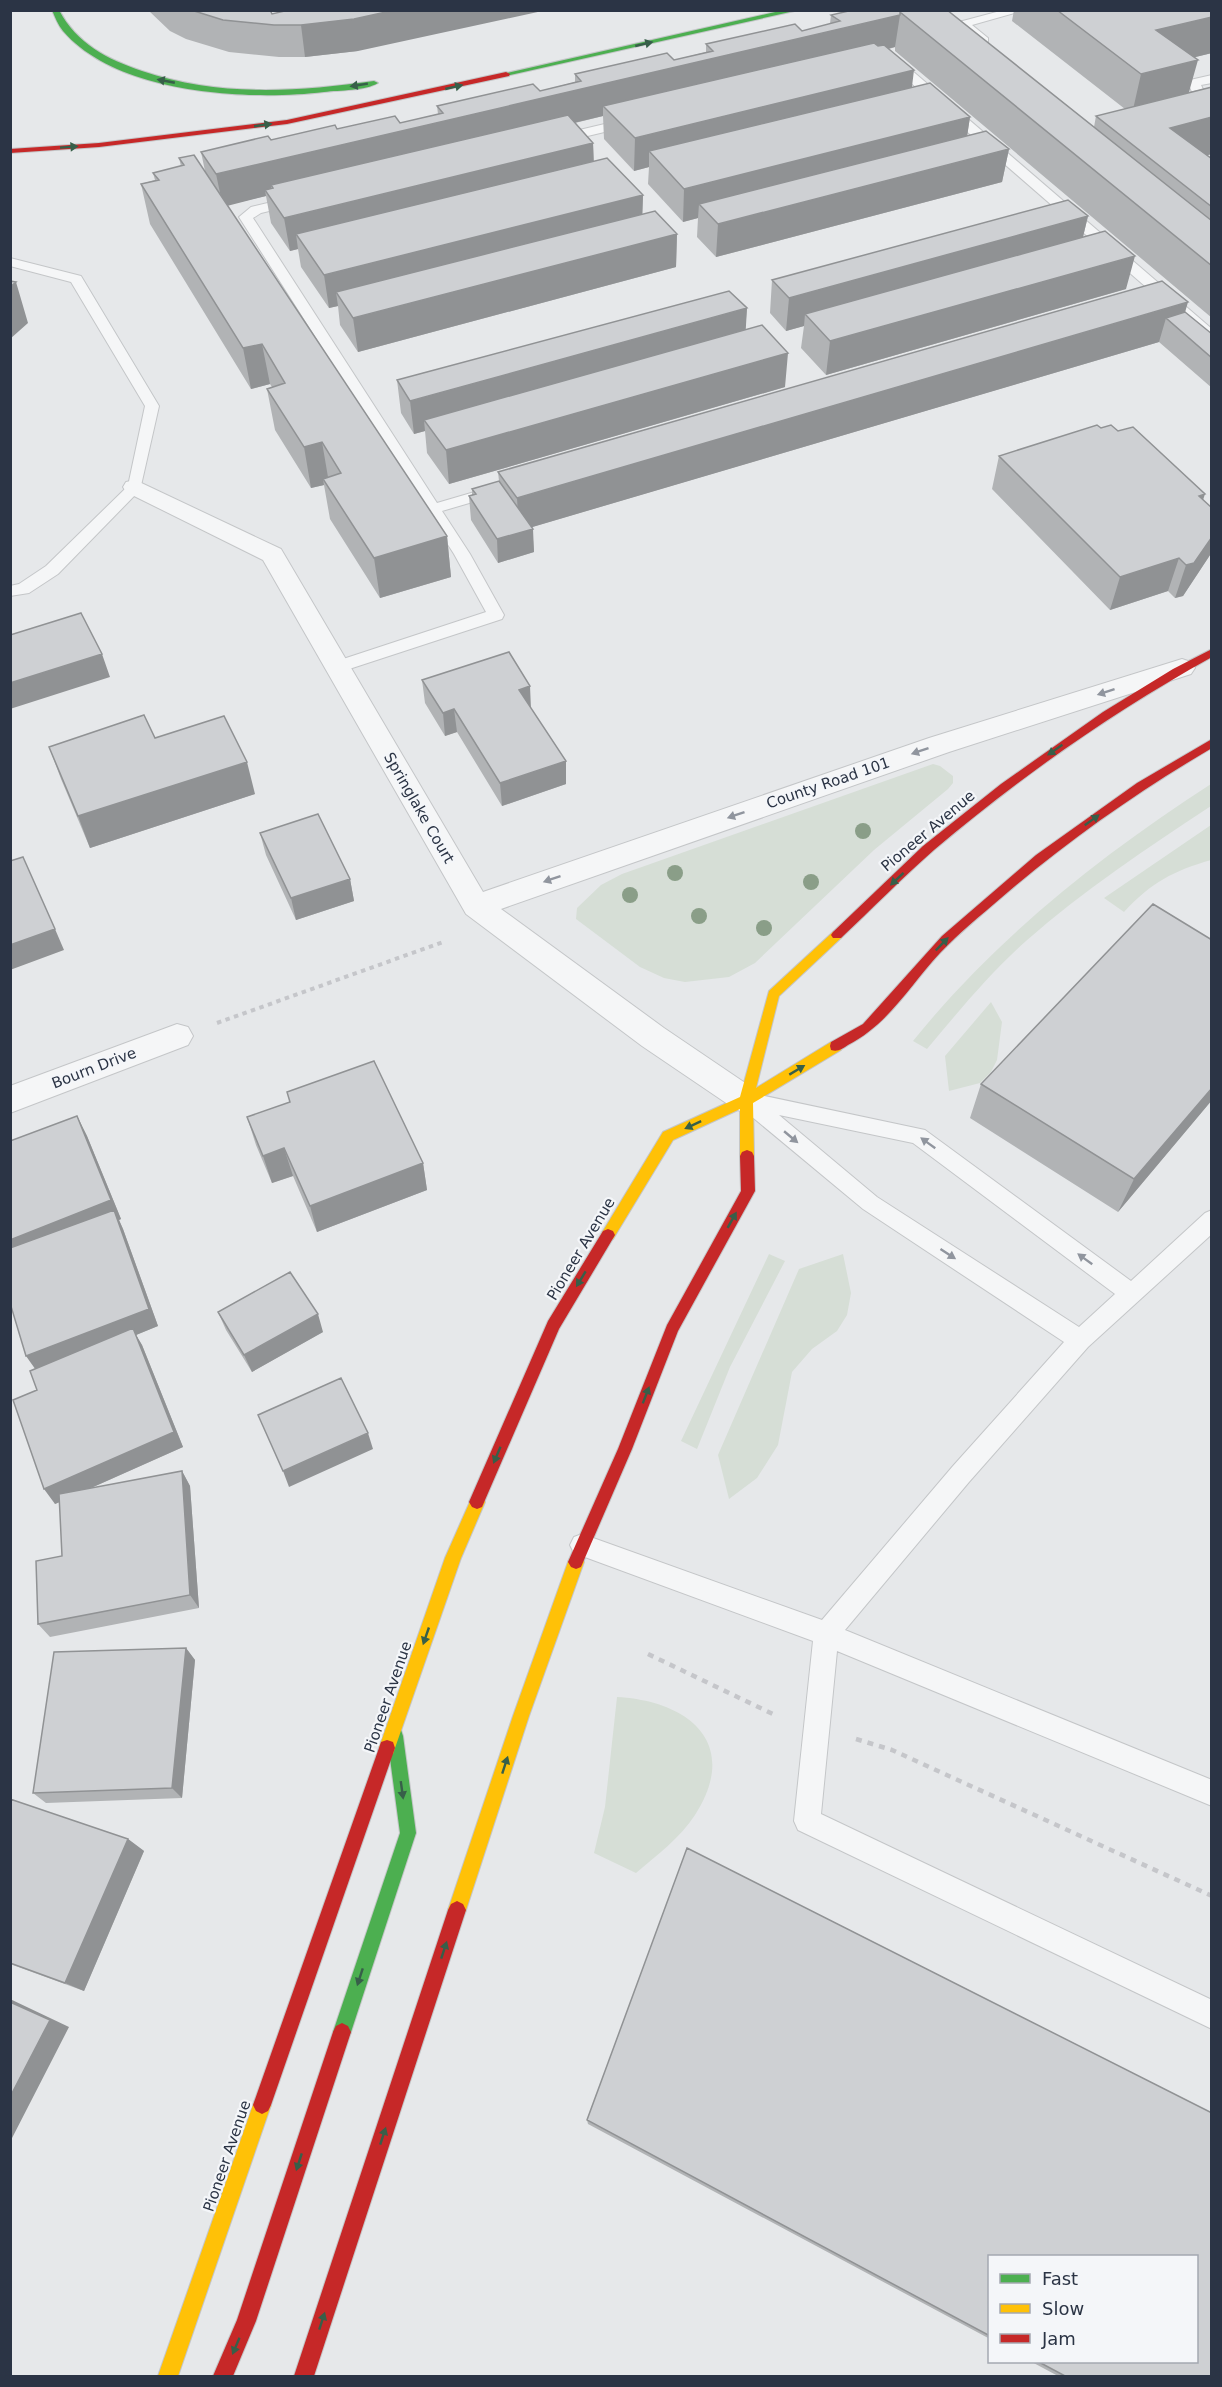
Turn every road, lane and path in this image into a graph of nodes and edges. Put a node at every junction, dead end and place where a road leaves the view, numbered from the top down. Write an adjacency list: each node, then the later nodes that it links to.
1 (55, 10): 6 (main road, one-way to 1)
2 (796, 10): 11 (main road, one-way to 2)
3 (1020, 10): 4 (lane)
4 (990, 46)
5 (879, 64): 14 (lane)
6 (390, 79)
7 (1212, 79): 8 (lane)
8 (1184, 113)
9 (648, 118): 10 (lane)
10 (544, 142)
11 (10, 151)
12 (314, 196): 17 (lane)
13 (10, 262): 16 (lane)
14 (1212, 337)
15 (512, 486): 17 (lane)
16 (135, 487): 18 (lane); 20 (street, Springlake Court)
17 (432, 509): 20 (lane)
18 (10, 591)
19 (1212, 652): 21 (main road, Pioneer Avenue)
20 (337, 667): 23 (street, Springlake Court)
21 (1182, 668): 23 (street, County Road 101, one-way to 23); 27 (main road, Pioneer Avenue, one-way to 27)
22 (1212, 743): 27 (main road, Pioneer Avenue, one-way to 22)
23 (476, 906): 27 (street, Springlake Court)
24 (443, 942): 25 (path)
25 (177, 1036): 26 (street, Bourn Drive)
26 (10, 1100)
27 (746, 1100): 29 (lane, one-way to 27); 30 (lane, one-way to 30); 31 (main road, Pioneer Avenue, one-way to 27); 35 (main road, Pioneer Avenue, one-way to 35)
28 (1212, 1219): 29 (lane)
29 (1132, 1294): 30 (lane)
30 (1080, 1340): 32 (lane)
31 (582, 1545): 32 (lane); 41 (main road, Pioneer Avenue, one-way to 31)
32 (826, 1634): 34 (lane); 36 (lane)
33 (648, 1654): 34 (path)
34 (816, 1727): 37 (path); 38 (lane)
35 (394, 1732): 39 (main road, Pioneer Avenue); 40 (main road, one-way to 40)
36 (1212, 1793)
37 (1212, 1896)
38 (1212, 2015)
39 (168, 2376)
40 (223, 2376)
41 (304, 2376)

